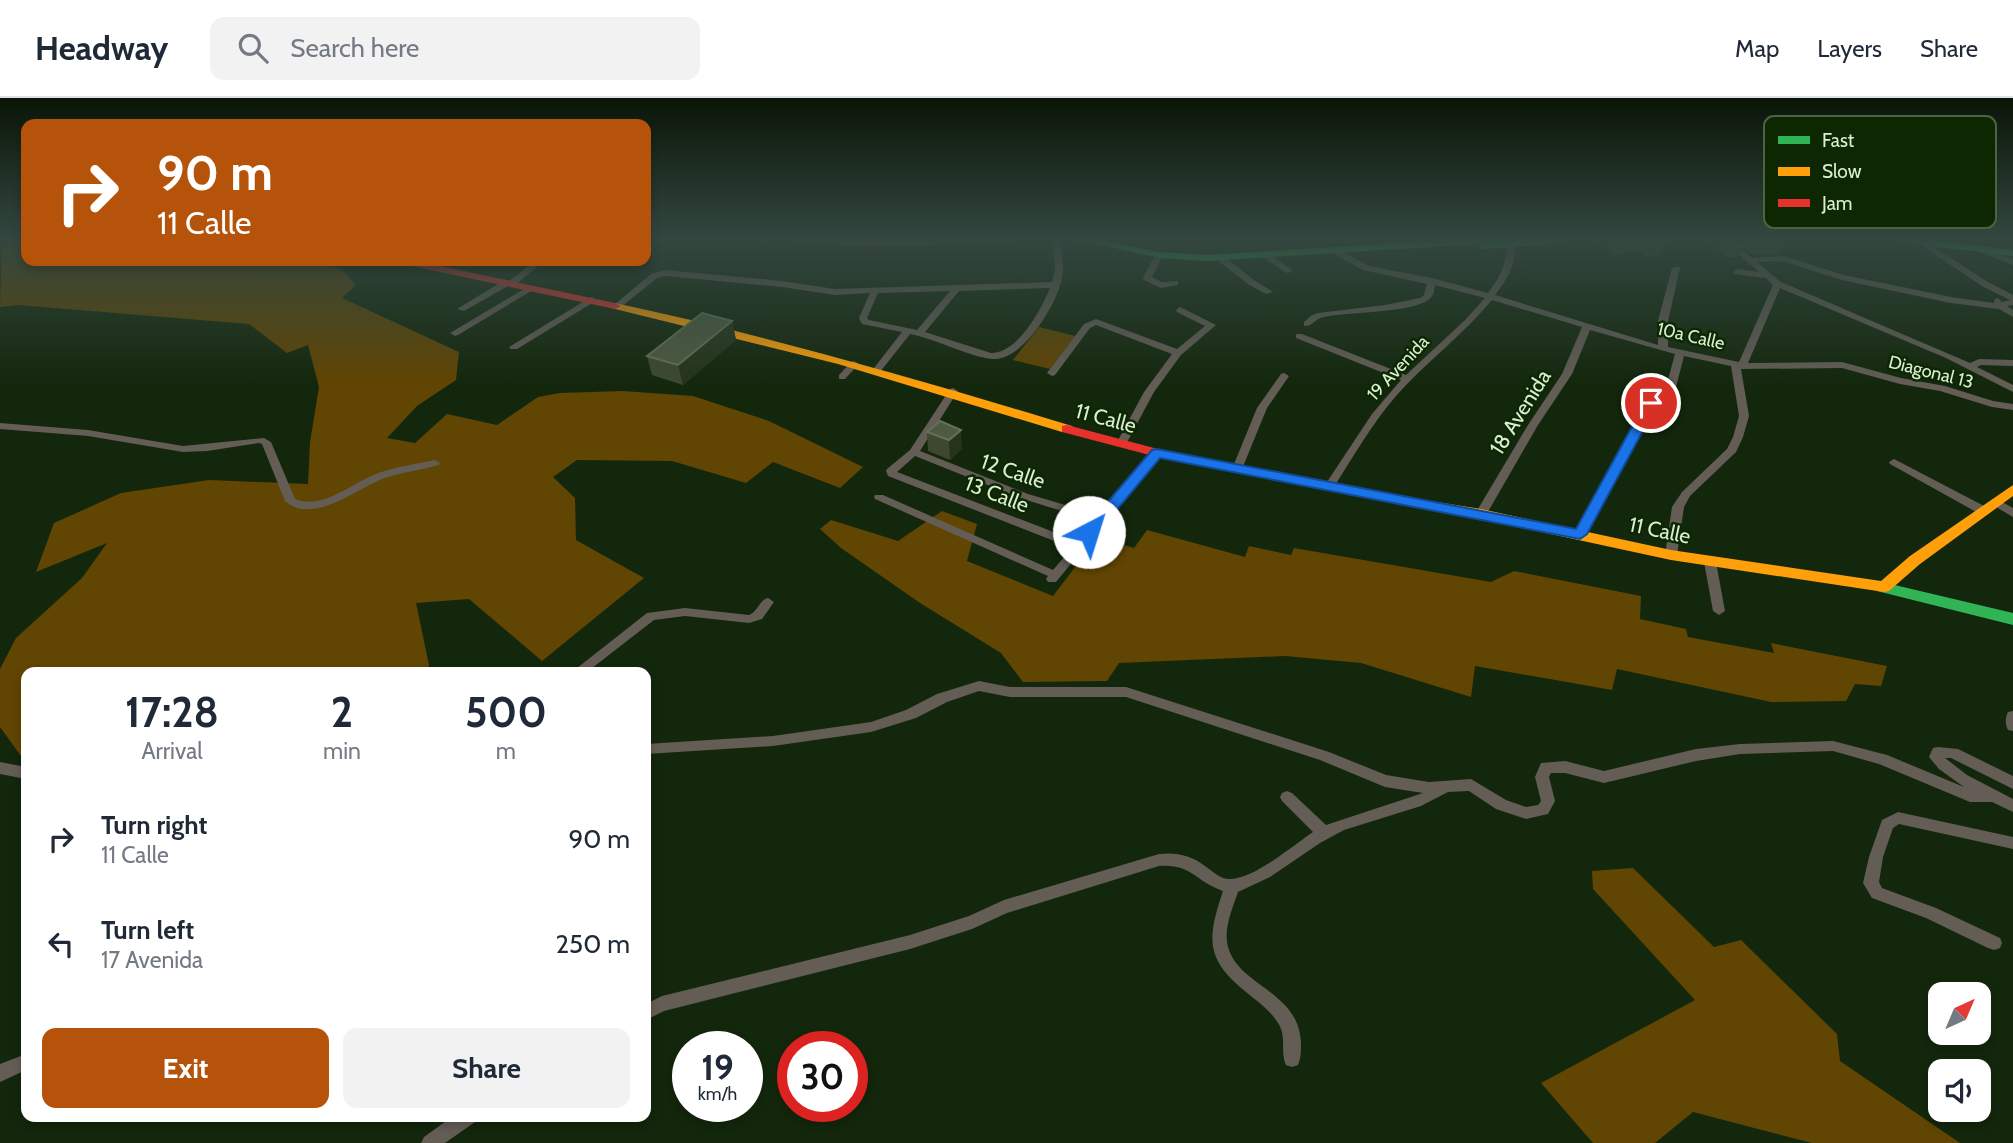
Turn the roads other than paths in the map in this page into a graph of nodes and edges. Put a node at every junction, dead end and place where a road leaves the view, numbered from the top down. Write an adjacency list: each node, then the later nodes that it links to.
1 (498, 289): 26 (street)
2 (531, 289): 32 (street)
3 (536, 289): 22 (street, 11 Calle)
4 (639, 289): 24 (street)
5 (812, 289): 19 (street)
6 (956, 289): 7 (street); 19 (street); 31 (street)
7 (962, 289)
8 (1053, 289): 31 (street)
9 (1264, 289): 20 (street)
10 (1430, 289): 29 (street)
11 (1461, 289): 21 (street, 10a Calle)
12 (1497, 289): 21 (street, 19 Avenida)
13 (1671, 289): 35 (street)
14 (1776, 289): 41 (street)
15 (1793, 289): 40 (street)
16 (1893, 289): 25 (street)
17 (1988, 289): 25 (street)
18 (1993, 289): 23 (street)
19 (875, 291): 31 (street)
20 (1269, 292)
21 (1492, 297): 30 (street, 10a Calle); 47 (street, 19 Avenida)
22 (591, 300): 24 (street, 11 Calle); 34 (street)
23 (2013, 300): 25 (street)
24 (618, 305): 38 (street, 11 Calle)
25 (1999, 306): 28 (street)
26 (461, 309)
27 (1180, 310): 36 (street)
28 (2013, 314)
29 (1307, 324)
30 (1587, 327): 35 (street, 10a Calle); 65 (street, 18 Avenida)
31 (913, 332): 43 (street)
32 (455, 333)
33 (1299, 336): 47 (street)
34 (514, 347)
35 (1663, 349): 37 (street, 10a Calle)
36 (1178, 353): 44 (street); 54 (street)
37 (1680, 353): 41 (street, 10a Calle); 48 (street)
38 (854, 363): 43 (street, 11 Calle); 46 (street)
39 (2013, 363): 40 (street)
40 (1975, 364): 49 (street)
41 (1739, 365): 42 (street, 10a Calle); 69 (street)
42 (1842, 365): 52 (street, Diagonal 13)
43 (877, 370): 50 (street, 11 Calle)
44 (1052, 373)
45 (1284, 376): 59 (street)
46 (842, 377)
47 (1406, 378): 60 (street, 19 Avenida)
48 (1671, 387)
49 (2013, 389)
50 (953, 391): 54 (street, 11 Calle); 55 (street)
51 (1651, 403): 67 (street)
52 (2013, 407)
53 (0, 426): 58 (street)
54 (1121, 444): 56 (street, 11 Calle)
55 (914, 452): 66 (street, 12 Calle); 68 (street, 13 Calle)
56 (1157, 453): 59 (street, 11 Calle); 66 (street)
57 (1894, 462): 63 (street)
58 (435, 463)
59 (1237, 469): 60 (street, 11 Calle)
60 (1328, 488): 65 (street, 11 Calle)
61 (2013, 489): 63 (street)
62 (878, 497): 68 (street)
63 (1989, 506): 64 (street); 71 (street)
64 (2013, 513)
65 (1481, 514): 67 (street, 11 Calle)
66 (1101, 519): 68 (street)
67 (1580, 534): 69 (street, 11 Calle)
68 (1078, 546)
69 (1671, 555): 70 (street, 11 Calle)
70 (1710, 562): 71 (street, 11 Calle); 73 (street)
71 (1884, 587): 74 (street, 11 Calle)
72 (768, 602): 75 (street)
73 (1719, 611)
74 (2013, 619)
75 (584, 667)
76 (2013, 716): 77 (street)
77 (2013, 726)
78 (677, 747): 79 (street); 80 (street); 84 (street)
79 (651, 749)
80 (651, 756)
81 (0, 768): 82 (street)
82 (21, 773)
83 (2013, 783): 85 (street)
84 (1447, 786): 85 (street); 88 (street)
85 (1994, 796): 87 (street)
86 (1286, 797): 88 (street)
87 (2013, 806)
88 (1324, 833): 90 (street)
89 (2013, 843): 91 (street)
90 (1232, 886): 92 (street); 93 (street)
91 (1994, 943)
92 (651, 1010)
93 (1292, 1059)
94 (21, 1064): 95 (street)
95 (0, 1073)
96 (460, 1122): 97 (street)
97 (430, 1143)

